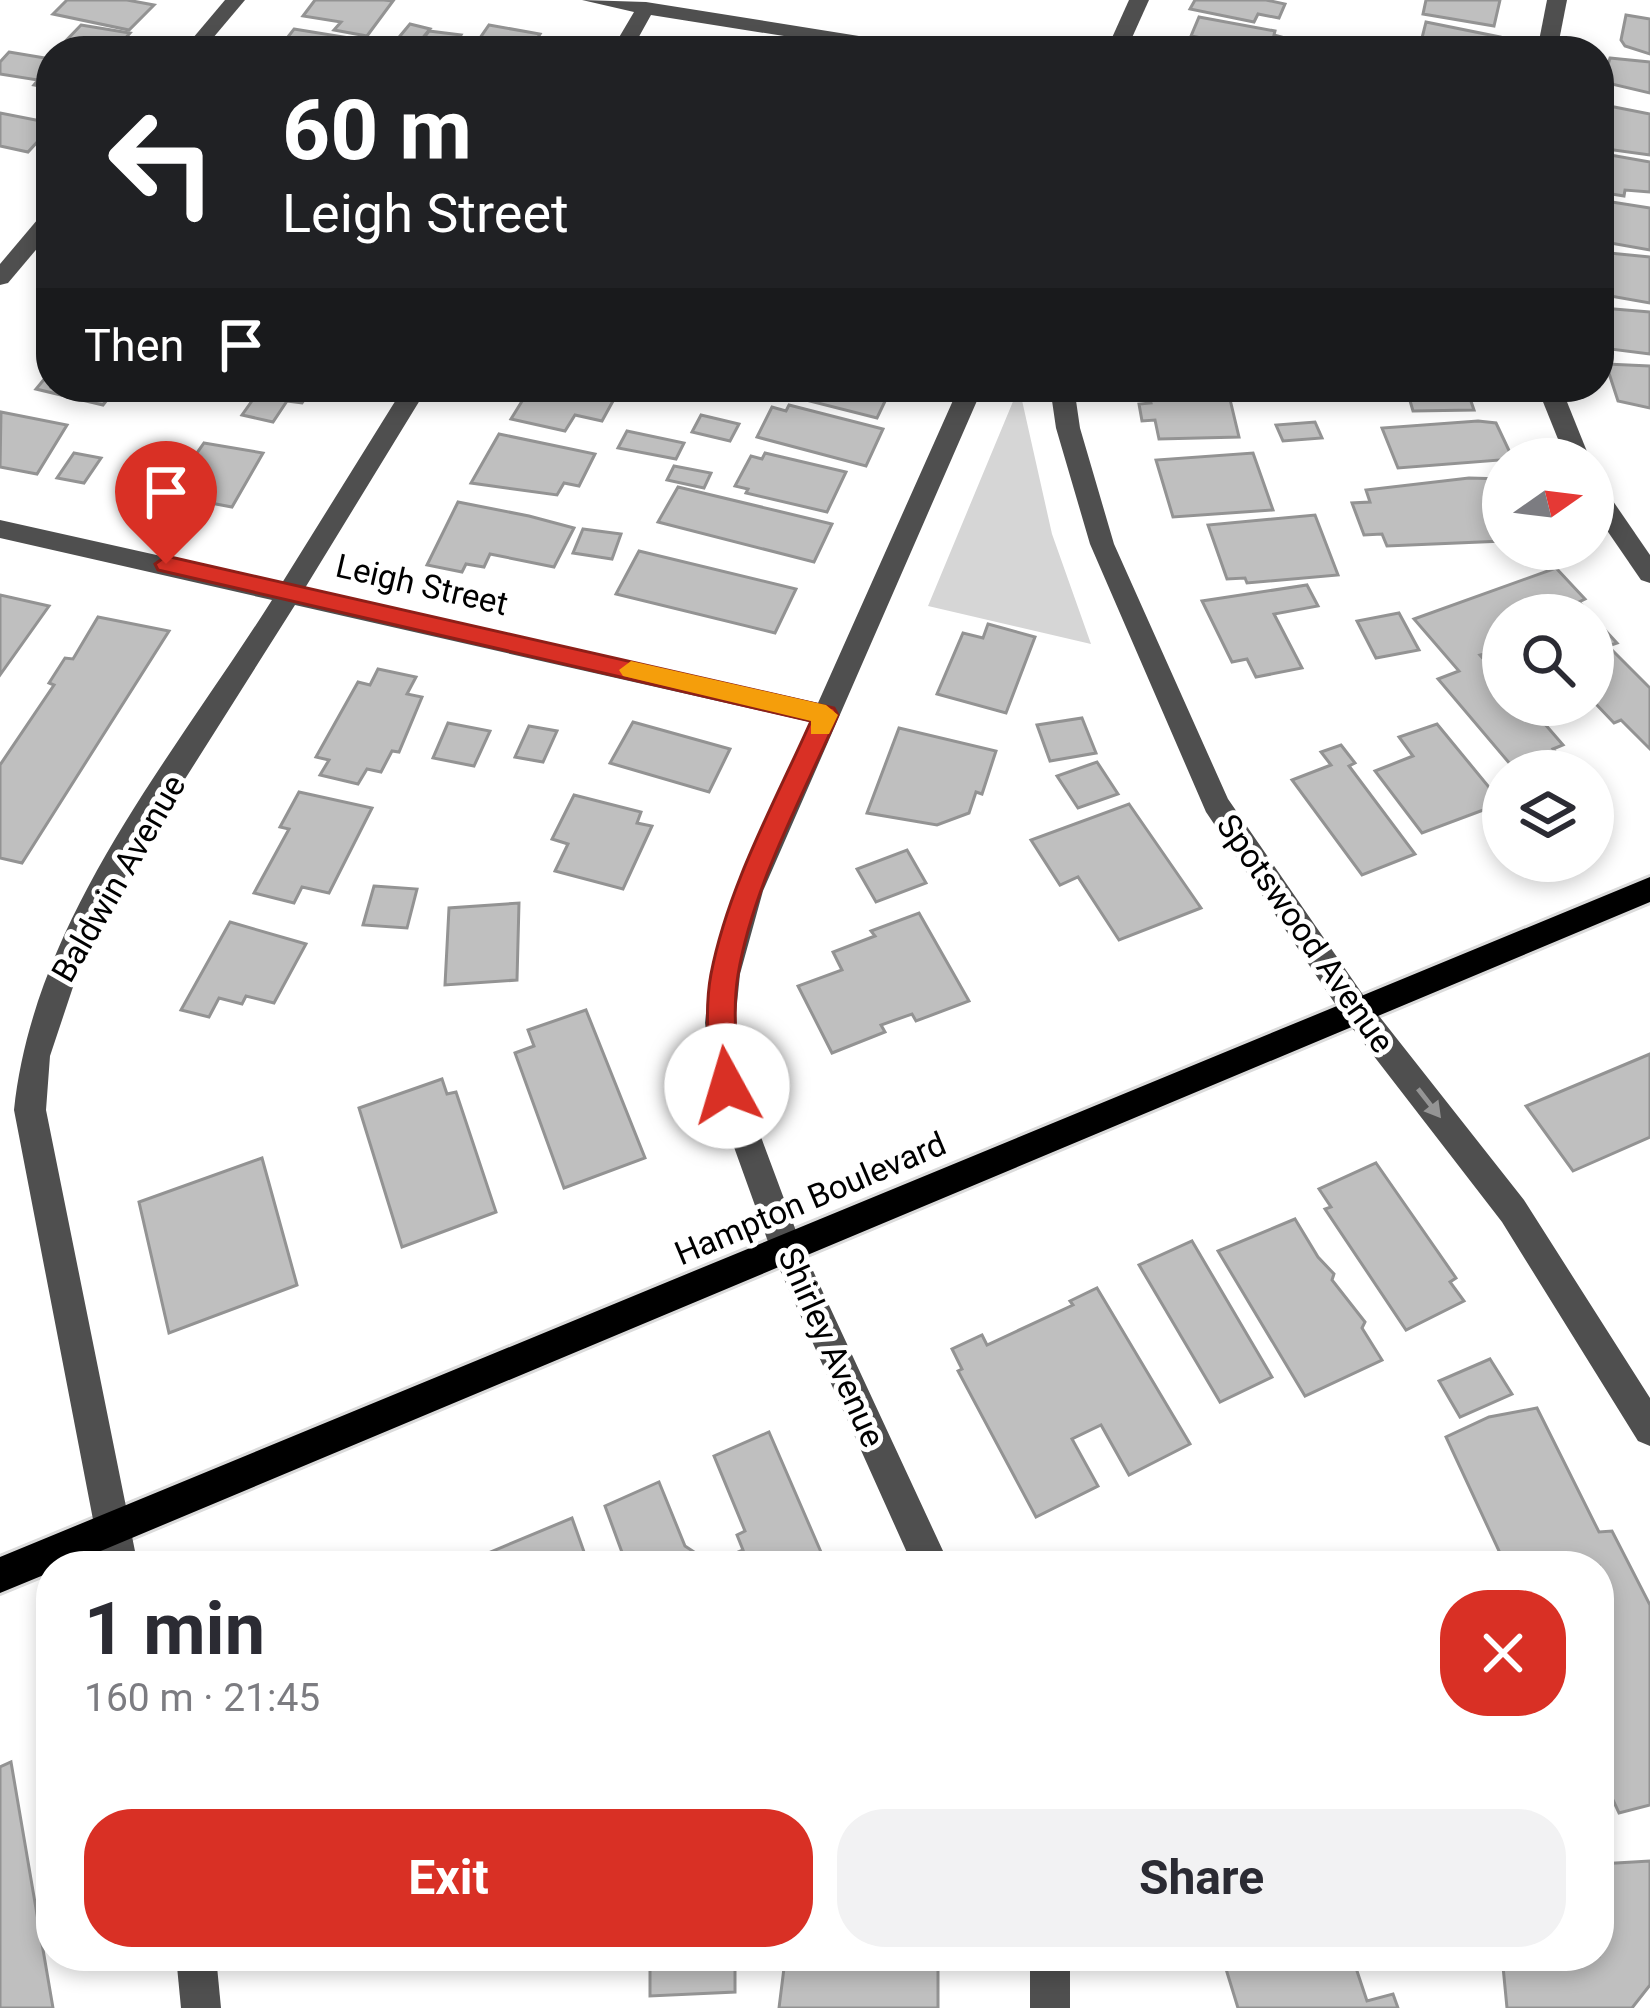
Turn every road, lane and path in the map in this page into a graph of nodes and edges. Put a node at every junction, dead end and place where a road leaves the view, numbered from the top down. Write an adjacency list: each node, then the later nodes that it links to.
1 (235, 0): 6 (street)
2 (592, 0): 5 (street)
3 (1139, 0): 9 (street)
4 (1557, 0): 10 (street)
5 (646, 8): 7 (street); 8 (street)
6 (205, 36)
7 (630, 36)
8 (821, 36)
9 (1123, 36)
10 (1550, 36)
11 (36, 236): 12 (street)
12 (0, 278)
13 (407, 402): 21 (street, Baldwin Avenue)
14 (964, 402): 22 (street, Shirley Avenue)
15 (1064, 402): 24 (street, Spotswood Avenue)
16 (1555, 402): 17 (street)
17 (1570, 438)
18 (1614, 522): 20 (street)
19 (0, 529): 21 (street, Leigh Street)
20 (1650, 574)
21 (291, 591): 22 (street, Leigh Street); 27 (street, Baldwin Avenue)
22 (826, 715): 25 (street, Shirley Avenue)
23 (1650, 889): 24 (main road, Hampton Boulevard)
24 (1357, 1011): 25 (main road, Hampton Boulevard); 26 (street, Spotswood Avenue, one-way to 26)
25 (788, 1250): 27 (main road, Hampton Boulevard); 30 (street, Shirley Avenue)
26 (1650, 1429)
27 (113, 1530): 28 (main road, Hampton Boulevard); 29 (street, Baldwin Avenue)
28 (61, 1551)
29 (117, 1551)
30 (925, 1551)
31 (36, 1561): 32 (main road, Hampton Boulevard)
32 (0, 1576)
33 (197, 1971): 35 (street)
34 (1050, 1971): 36 (street)
35 (201, 2008)
36 (1050, 2008)

